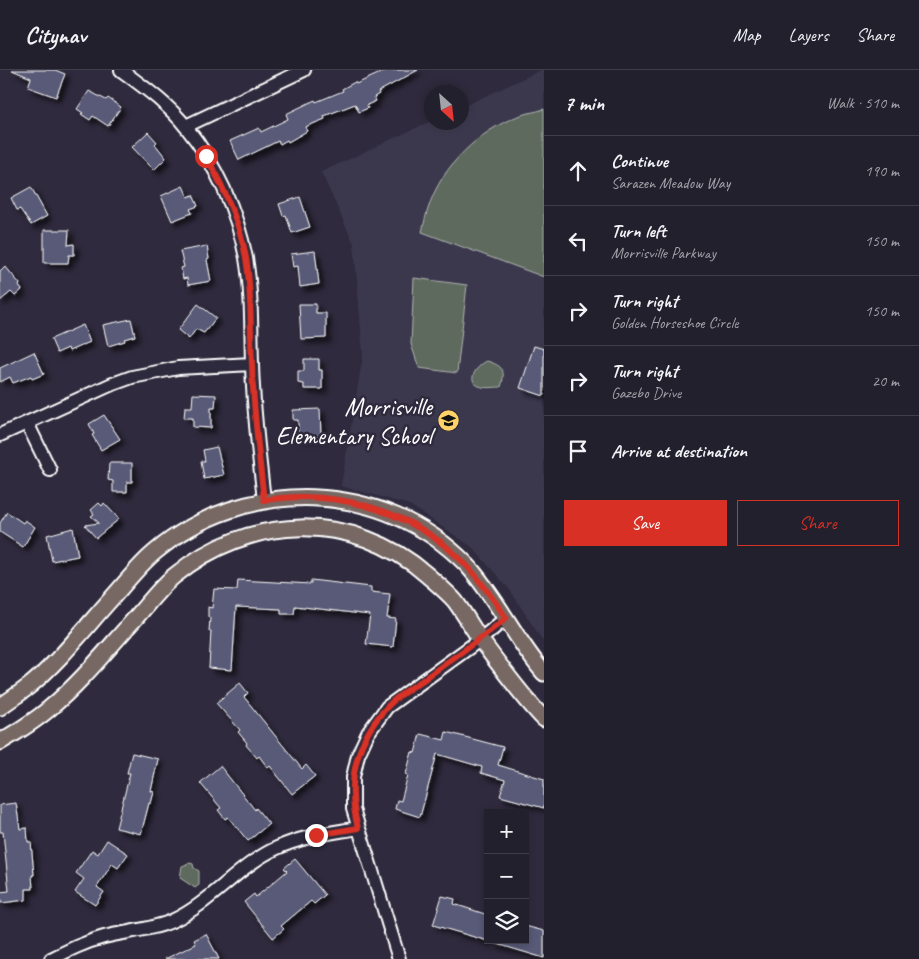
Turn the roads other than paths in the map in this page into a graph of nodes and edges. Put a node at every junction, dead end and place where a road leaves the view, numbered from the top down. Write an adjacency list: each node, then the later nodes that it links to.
1 (120, 70): 3 (street)
2 (304, 70): 3 (street)
3 (186, 126): 4 (street)
4 (252, 364): 5 (street); 8 (street)
5 (27, 422): 6 (street); 7 (street)
6 (0, 435)
7 (50, 470)
8 (264, 500): 9 (main road); 12 (main road)
9 (506, 618): 10 (street); 11 (main road)
10 (481, 639): 13 (main road); 14 (main road); 15 (street)
11 (544, 672)
12 (0, 706)
13 (544, 719)
14 (0, 742)
15 (358, 828): 16 (street); 17 (street)
16 (52, 959)
17 (399, 959)

